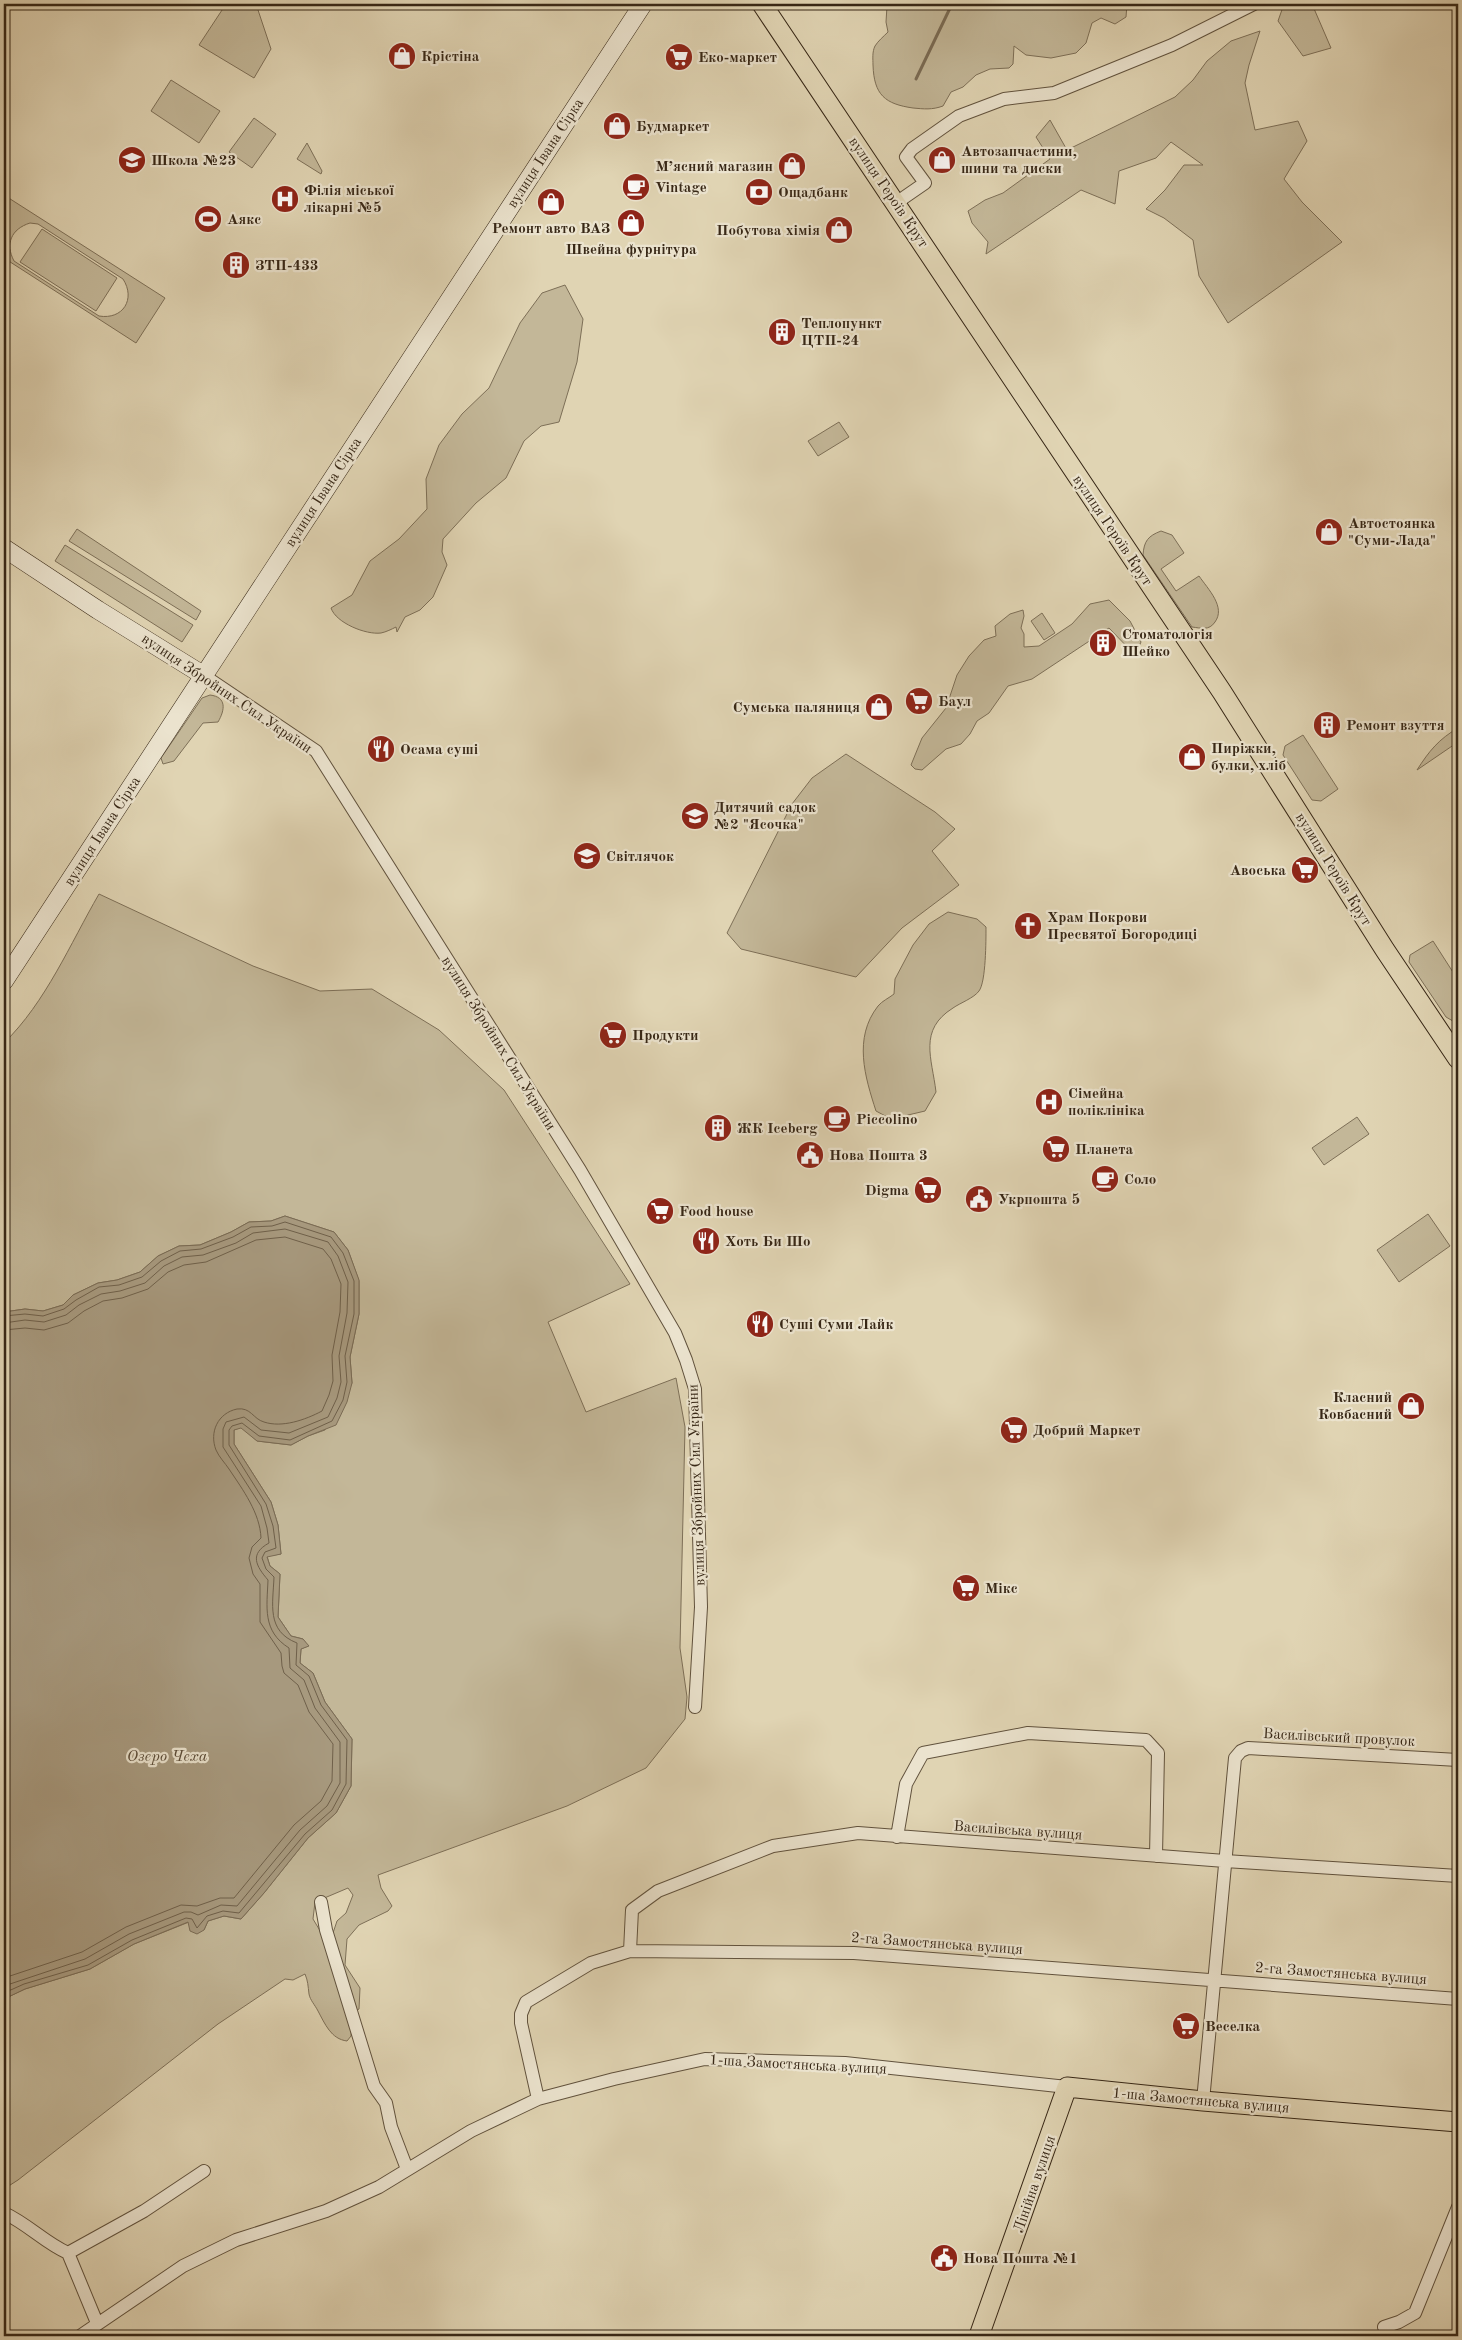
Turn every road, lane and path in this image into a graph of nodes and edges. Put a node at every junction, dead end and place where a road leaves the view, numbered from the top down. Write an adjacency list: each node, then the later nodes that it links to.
1 (643, 4): 6 (street, вулиця Івана Сірка)
2 (762, 4): 4 (main road, вулиця Героїв Крут)
3 (1254, 4): 4 (street)
4 (896, 203): 8 (main road, вулиця Героїв Крут)
5 (4, 548): 6 (street, вулиця Збройних Сил України)
6 (204, 675): 7 (street, вулиця Івана Сірка); 9 (street, вулиця Збройних Сил України)
7 (4, 981)
8 (1458, 1059)
9 (695, 1707)
10 (1458, 1760): 13 (street, Василівський провулок)
11 (897, 1837): 12 (street, Василівська вулиця); 12 (street); 16 (street, Василівська вулиця)
12 (1156, 1856): 13 (street, Василівська вулиця)
13 (1225, 1861): 14 (street, Василівська вулиця); 17 (street)
14 (1458, 1876)
15 (321, 1902): 23 (street)
16 (630, 1951): 17 (street, 2-га Замостянська вулиця); 20 (street, 2-га Замостянська вулиця)
17 (1213, 1980): 18 (street, 2-га Замостянська вулиця); 21 (street)
18 (1458, 1999)
19 (1067, 2087): 20 (street, 1-ша Замостянська вулиця); 21 (main road, 1-ша Замостянська вулиця); 31 (main road, Лінійна вулиця)
20 (538, 2099): 23 (street, 1-ша Замостянська вулиця)
21 (1203, 2102): 22 (main road, 1-ша Замостянська вулиця)
22 (1458, 2122)
23 (407, 2169): 28 (street, 1-ша Замостянська вулиця)
24 (204, 2171): 27 (street)
25 (1458, 2207): 29 (street)
26 (4, 2213): 27 (street)
27 (68, 2253): 28 (street)
28 (97, 2323): 30 (street, 1-ша Замостянська вулиця)
29 (1384, 2327)
30 (80, 2336)
31 (979, 2336)

